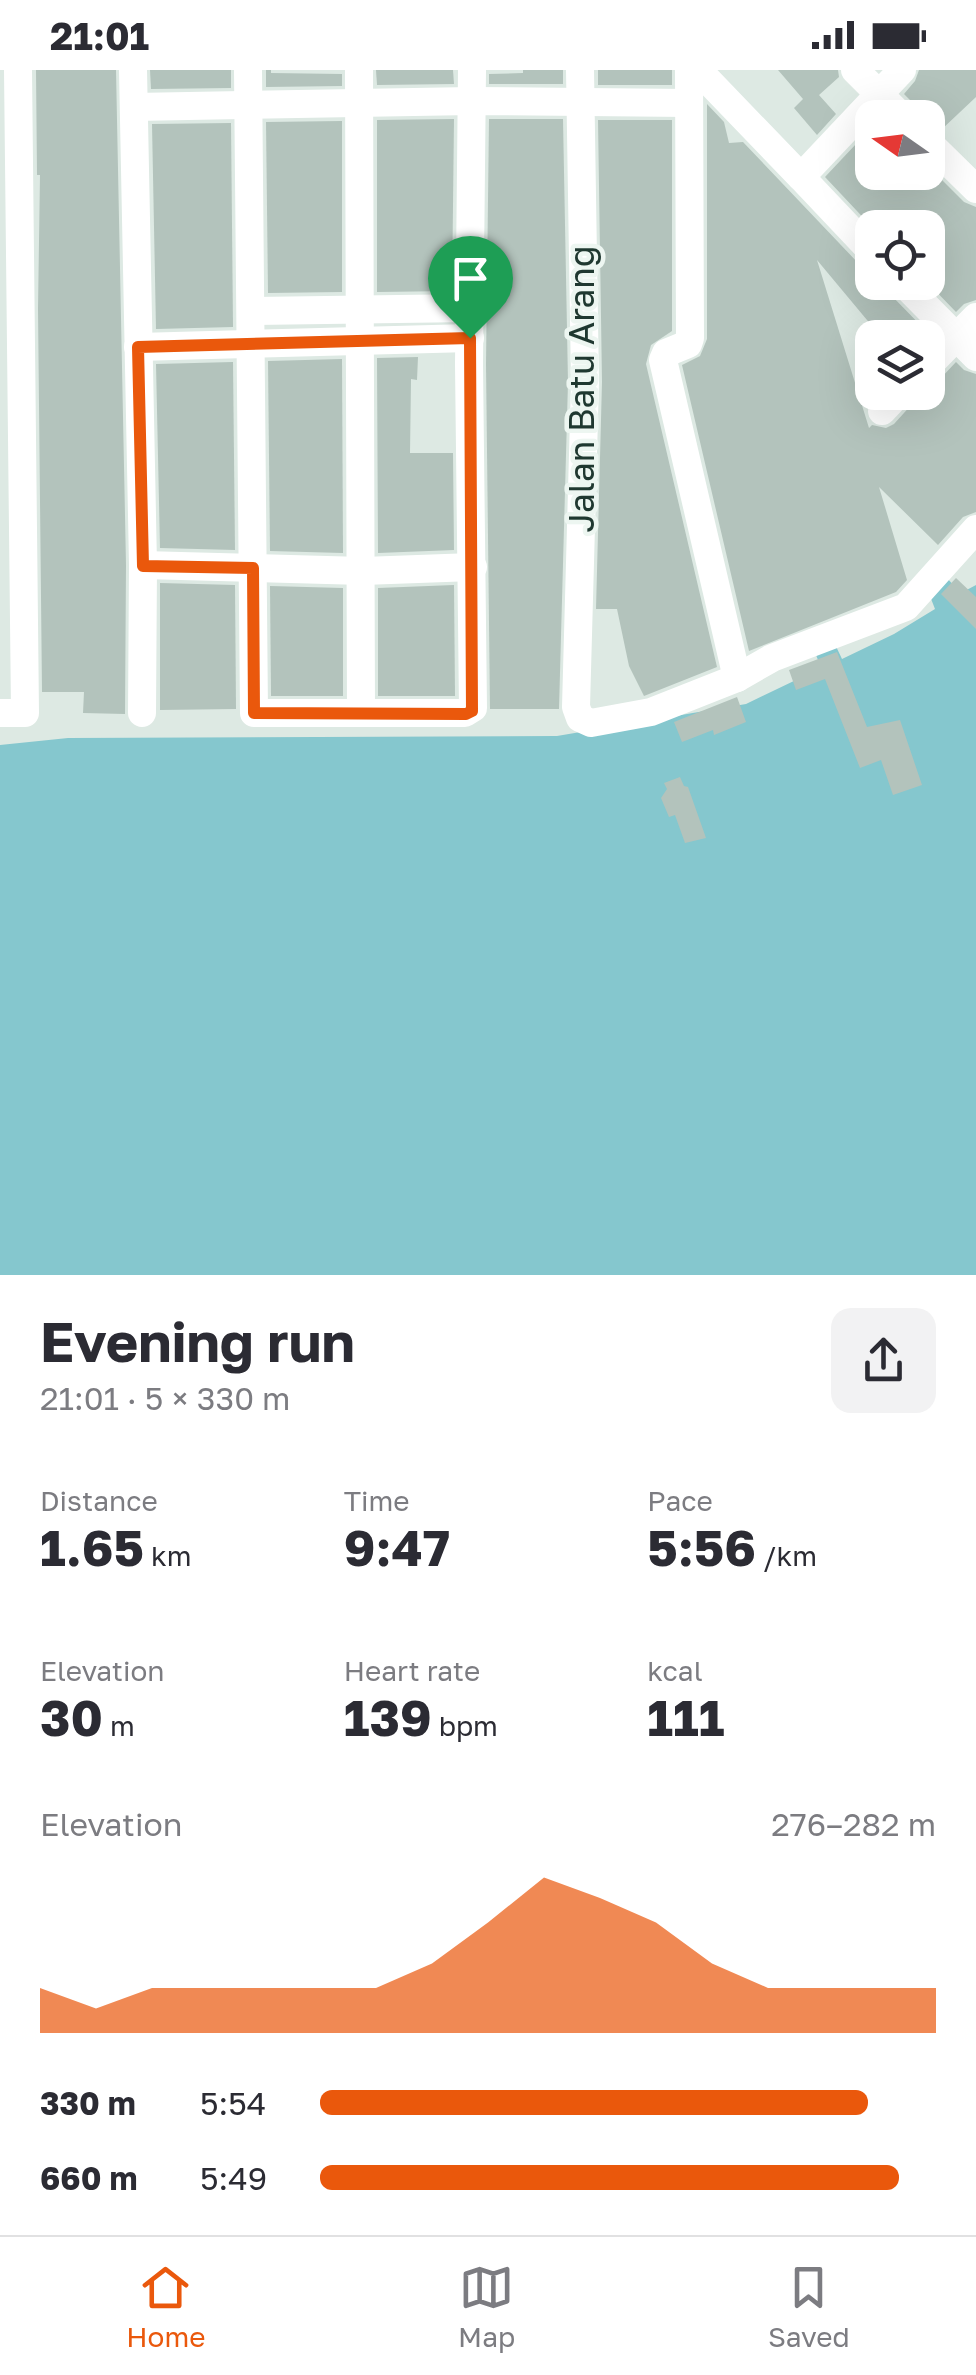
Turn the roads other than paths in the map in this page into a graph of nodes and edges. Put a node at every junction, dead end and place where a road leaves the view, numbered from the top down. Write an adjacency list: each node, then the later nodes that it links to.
1 (18, 70): 41 (street)
2 (133, 70): 18 (street)
3 (248, 70): 17 (street)
4 (359, 70): 14 (street)
5 (472, 70): 13 (street)
6 (580, 70): 15 (street, Jalan Batu Arang)
7 (689, 70): 16 (street)
8 (698, 70): 20 (street)
9 (855, 70): 11 (street)
10 (902, 70): 11 (street)
11 (879, 94): 12 (street); 20 (street)
12 (885, 100)
13 (472, 101): 14 (street); 15 (street); 24 (street)
14 (360, 102): 17 (street); 26 (street)
15 (580, 102): 16 (street); 38 (street, Jalan Batu Arang)
16 (689, 103): 38 (street)
17 (249, 105): 18 (street); 25 (street)
18 (134, 107): 31 (street)
19 (945, 159): 21 (street)
20 (800, 177): 22 (street)
21 (976, 189)
22 (855, 234)
23 (920, 300): 32 (street)
24 (470, 308): 26 (street); 28 (street)
25 (252, 311): 26 (street); 30 (street)
26 (360, 311): 29 (street)
27 (976, 316): 32 (street)
28 (470, 338): 29 (street); 35 (street)
29 (360, 341): 30 (street); 37 (street)
30 (252, 344): 31 (street); 36 (street)
31 (138, 347): 34 (street)
32 (966, 347)
33 (976, 529): 38 (street)
34 (143, 566): 36 (street); 40 (street)
35 (473, 566): 37 (street); 39 (street)
36 (253, 568): 37 (street); 39 (street)
37 (363, 571): 39 (street)
38 (737, 678)
39 (361, 711)
40 (142, 713)
41 (0, 714)

